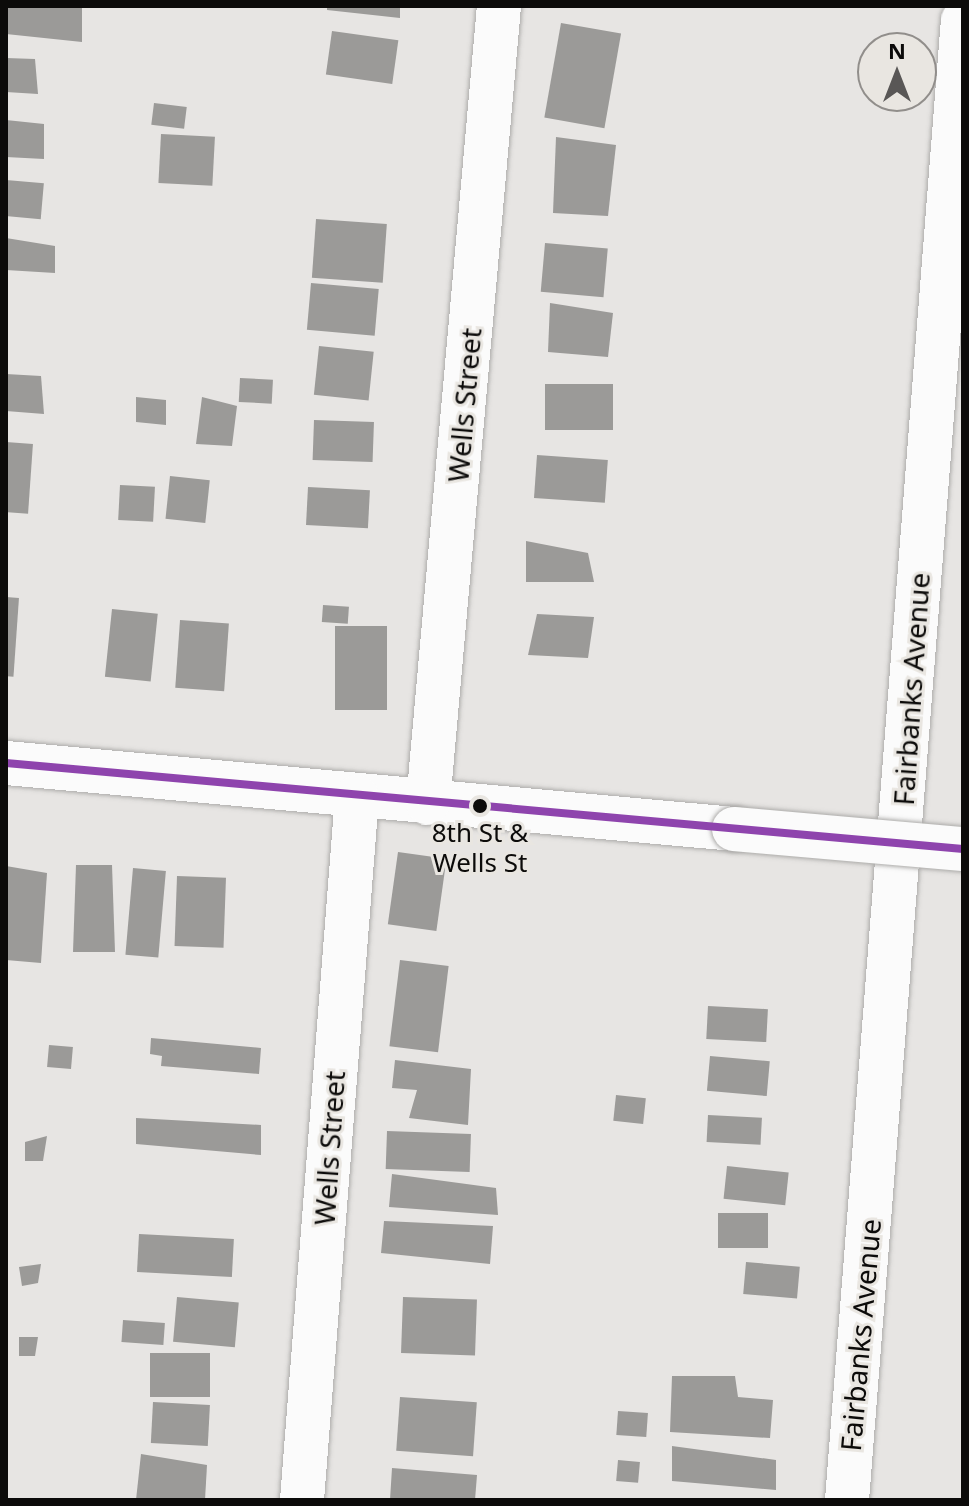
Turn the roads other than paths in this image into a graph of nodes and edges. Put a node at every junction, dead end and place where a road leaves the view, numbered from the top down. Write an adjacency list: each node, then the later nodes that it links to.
1 (499, 6): 5 (street, Wells Street)
2 (963, 21): 8 (street, Fairbanks Avenue)
3 (6, 763): 4 (street)
4 (357, 797): 5 (street); 7 (street, Wells Street)
5 (428, 803): 6 (street, bridge)
6 (963, 849)
7 (302, 1500)
8 (847, 1500)

